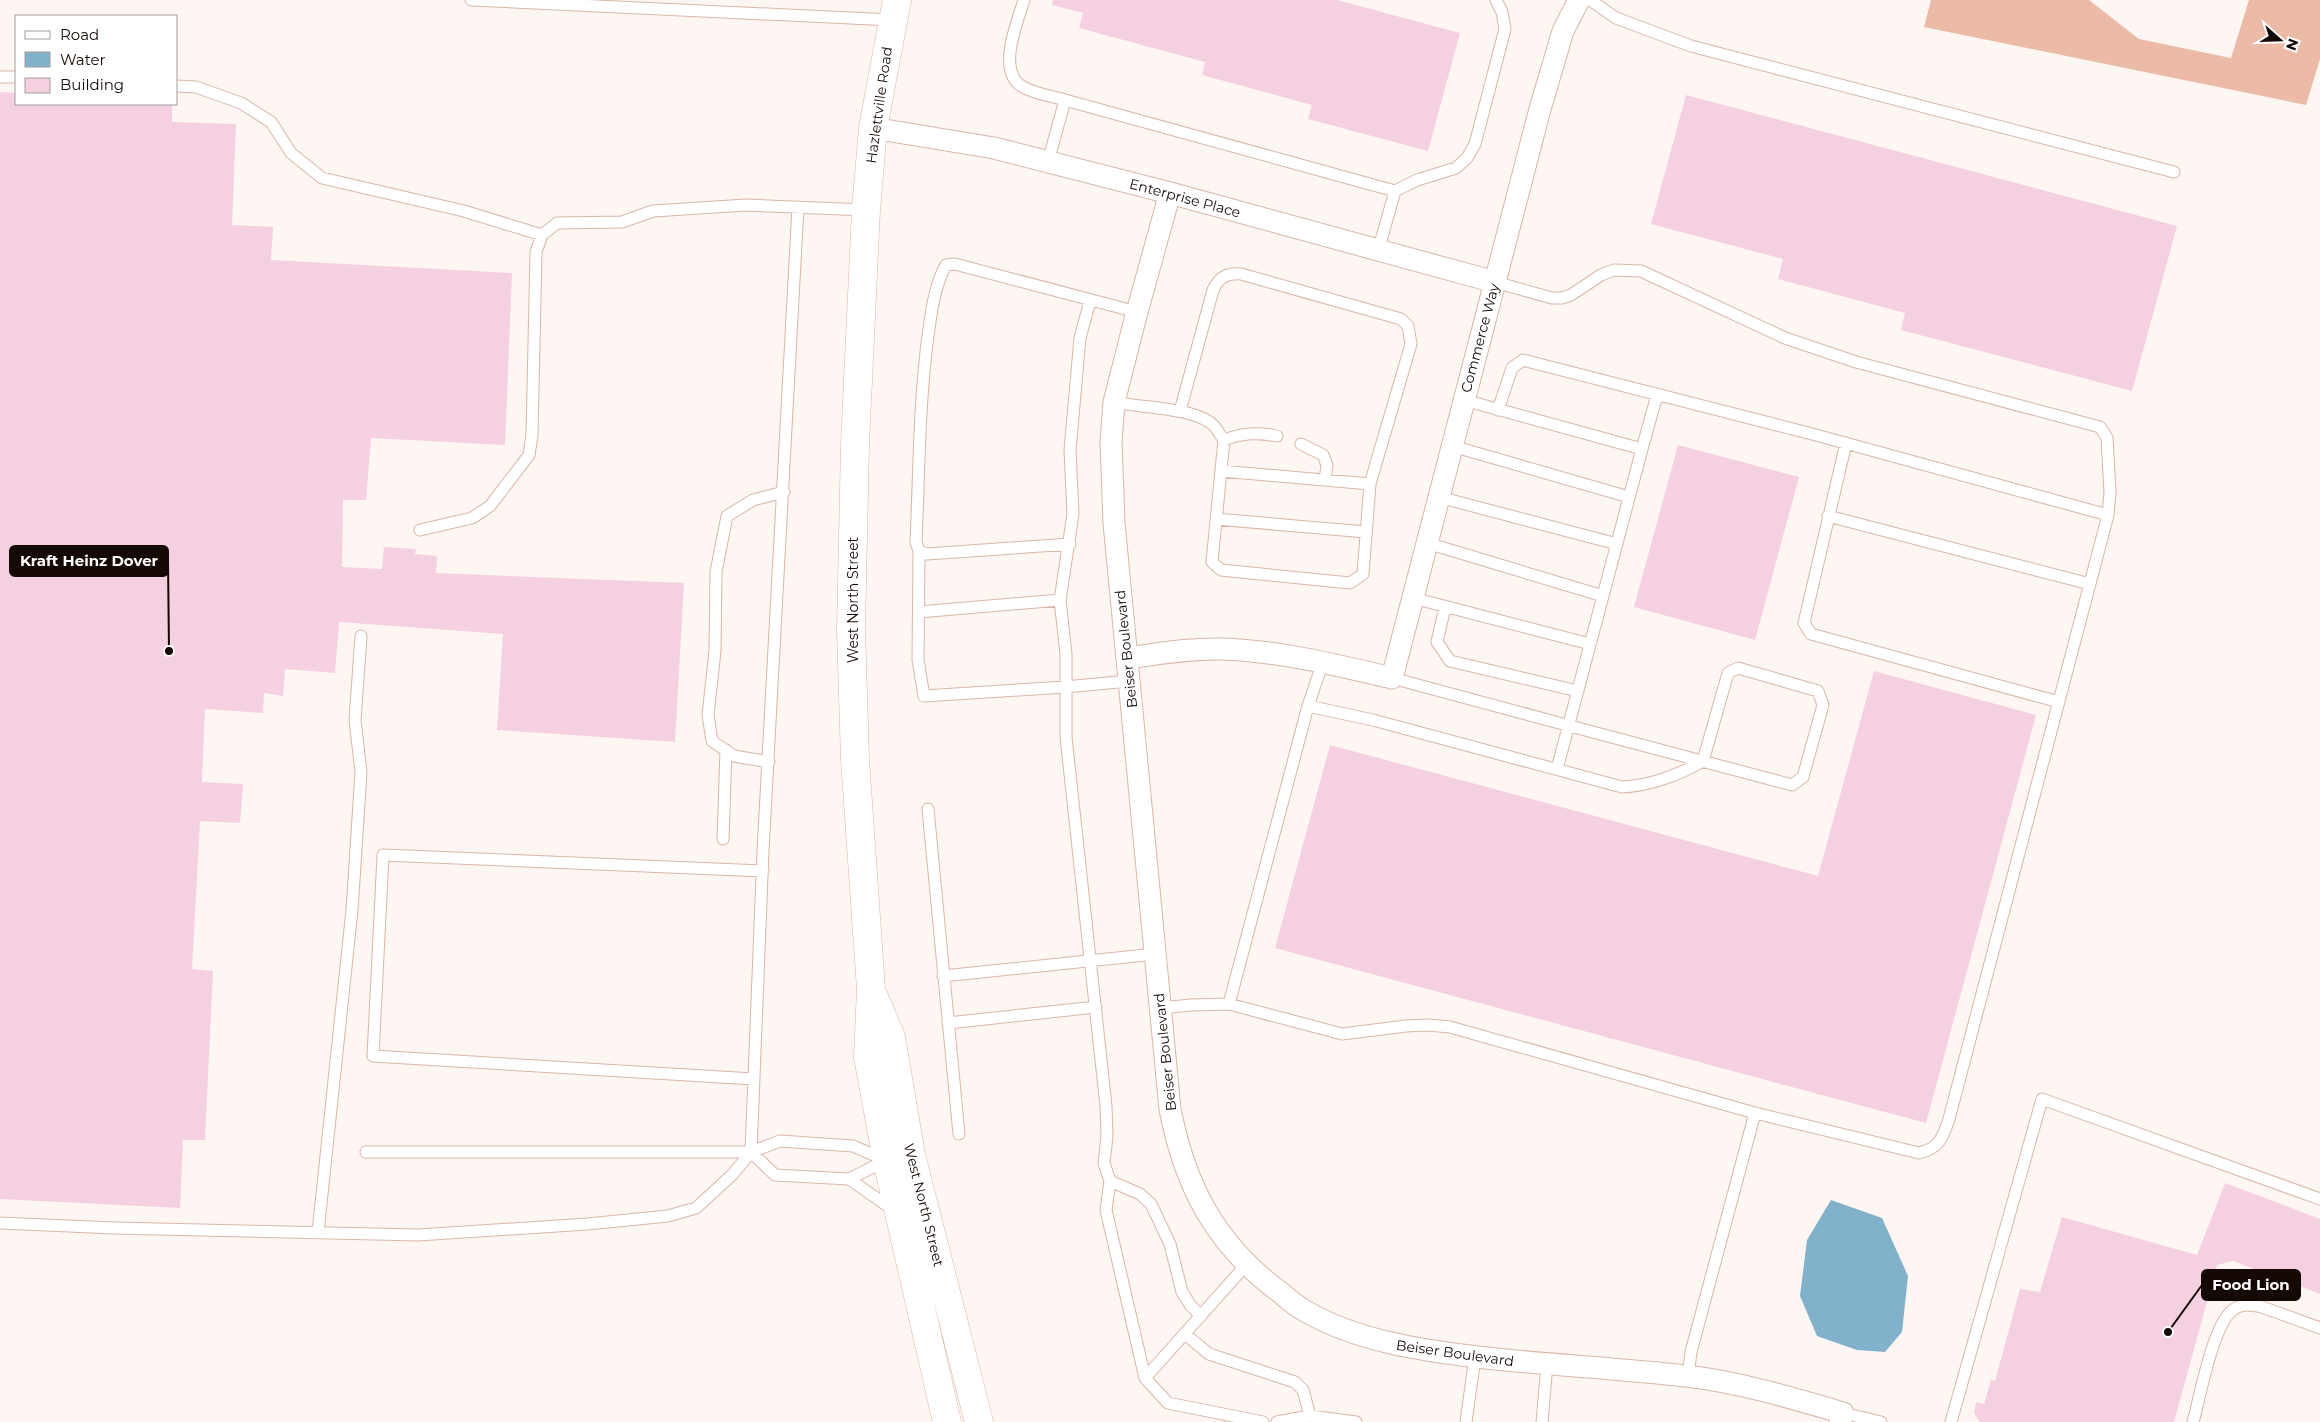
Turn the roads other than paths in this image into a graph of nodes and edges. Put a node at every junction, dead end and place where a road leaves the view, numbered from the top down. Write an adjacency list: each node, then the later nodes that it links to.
1 (471, 0): 6 (lane)
2 (1024, 0): 10 (lane)
3 (1496, 0): 14 (lane)
4 (1579, 0): 20 (street, Commerce Way)
5 (1590, 0): 13 (lane)
6 (894, 10): 11 (main road, Hazlettville Road)
7 (0, 76): 8 (lane)
8 (15, 77)
9 (178, 86): 18 (lane)
10 (1065, 100): 12 (lane); 14 (lane)
11 (873, 128): 12 (street, Enterprise Place); 17 (main road, Hazlettville Road)
12 (1048, 162): 15 (street, Enterprise Place)
13 (2174, 172)
14 (1395, 190): 19 (lane)
15 (1170, 193): 19 (street, Enterprise Place); 22 (street, Beiser Boulevard)
16 (798, 207): 17 (lane); 18 (lane); 37 (lane)
17 (866, 210): 85 (main road, West North Street)
18 (542, 235): 43 (lane)
19 (1378, 252): 20 (street, Enterprise Place)
20 (1495, 282): 24 (street, Commerce Way); 40 (lane)
21 (1090, 301): 22 (lane); 46 (lane); 48 (lane)
22 (1137, 312): 25 (street, Beiser Boulevard)
23 (1657, 395): 26 (lane); 30 (lane); 33 (lane)
24 (1464, 400): 26 (lane); 32 (street, Commerce Way)
25 (1114, 402): 27 (lane); 57 (street, Beiser Boulevard)
26 (1498, 410): 33 (lane)
27 (1180, 411): 29 (lane); 36 (lane)
28 (1277, 436): 29 (lane)
29 (1224, 440): 34 (lane)
30 (1846, 443): 40 (lane); 41 (lane)
31 (1301, 444): 35 (lane)
32 (1452, 446): 38 (lane); 39 (street, Commerce Way)
33 (1642, 449): 38 (lane)
34 (1221, 471): 35 (lane); 42 (lane)
35 (1325, 480): 36 (lane)
36 (1370, 484): 44 (lane)
37 (784, 492): 66 (lane); 67 (lane)
38 (1629, 496): 47 (lane)
39 (1439, 497): 45 (street, Commerce Way); 47 (lane)
40 (2108, 515): 49 (lane)
41 (1828, 516): 49 (lane); 63 (lane)
42 (1216, 519): 44 (lane); 44 (lane)
43 (420, 530)
44 (1366, 532)
45 (1427, 543): 50 (lane); 51 (street, Commerce Way)
46 (1070, 544): 48 (lane); 52 (lane)
47 (1617, 544): 50 (lane)
48 (920, 551): 54 (lane)
49 (2090, 584): 63 (lane)
50 (1603, 596): 56 (lane)
51 (1413, 598): 53 (lane); 59 (street, Commerce Way)
52 (1060, 600): 54 (lane); 61 (lane)
53 (1446, 607): 56 (lane); 62 (lane)
54 (919, 612): 61 (lane)
55 (360, 636): 91 (lane)
56 (1590, 644): 62 (lane)
57 (1127, 658): 58 (street); 60 (street, Beiser Boulevard)
58 (1322, 662): 59 (street); 64 (lane)
59 (1392, 678): 65 (lane)
60 (1129, 681): 61 (lane); 73 (street, Beiser Boulevard)
61 (1066, 687): 74 (lane)
62 (1578, 691): 65 (lane)
63 (2059, 702): 81 (lane)
64 (1308, 706): 69 (lane); 76 (lane)
65 (1569, 726): 68 (lane); 69 (lane)
66 (726, 750): 67 (lane); 71 (lane)
67 (769, 762): 72 (lane)
68 (1703, 762): 68 (lane); 69 (lane)
69 (1557, 769)
70 (928, 809): 75 (lane)
71 (723, 839)
72 (763, 871): 80 (lane); 80 (lane)
73 (1156, 954): 74 (lane); 78 (street, Beiser Boulevard)
74 (1091, 960): 75 (lane); 77 (lane)
75 (943, 976): 79 (lane)
76 (1228, 1004): 78 (lane); 81 (lane)
77 (1096, 1007): 79 (lane); 87 (lane)
78 (1161, 1008): 92 (street, Beiser Boulevard)
79 (948, 1023): 82 (lane)
80 (754, 1079): 84 (lane)
81 (1755, 1113): 98 (lane)
82 (959, 1134)
83 (366, 1152): 84 (lane)
84 (751, 1152): 85 (lane); 86 (lane); 91 (lane)
85 (899, 1158): 86 (lane); 89 (main road, West North Street); 103 (main road, West North Street)
86 (849, 1179): 89 (lane)
87 (1110, 1181): 93 (lane); 99 (lane)
88 (2320, 1199): 110 (lane)
89 (899, 1214): 102 (main road, West North Street)
90 (0, 1223): 91 (lane)
91 (318, 1232)
92 (1246, 1265): 93 (lane); 96 (street, Beiser Boulevard)
93 (1201, 1316): 95 (lane)
94 (2320, 1328): 111 (lane)
95 (1185, 1334): 99 (lane); 100 (lane)
96 (1475, 1357): 97 (street, Beiser Boulevard); 107 (lane)
97 (1547, 1364): 98 (street, Beiser Boulevard); 108 (lane)
98 (1688, 1376): 101 (street, Beiser Boulevard)
99 (1145, 1378): 104 (lane)
100 (1310, 1416): 105 (lane); 106 (lane)
101 (1842, 1417): 109 (lane)
102 (946, 1422)
103 (979, 1422)
104 (1263, 1422)
105 (1277, 1422)
106 (1356, 1422)
107 (1466, 1422)
108 (1542, 1422)
109 (1881, 1422)
110 (1951, 1422)
111 (2193, 1422)

